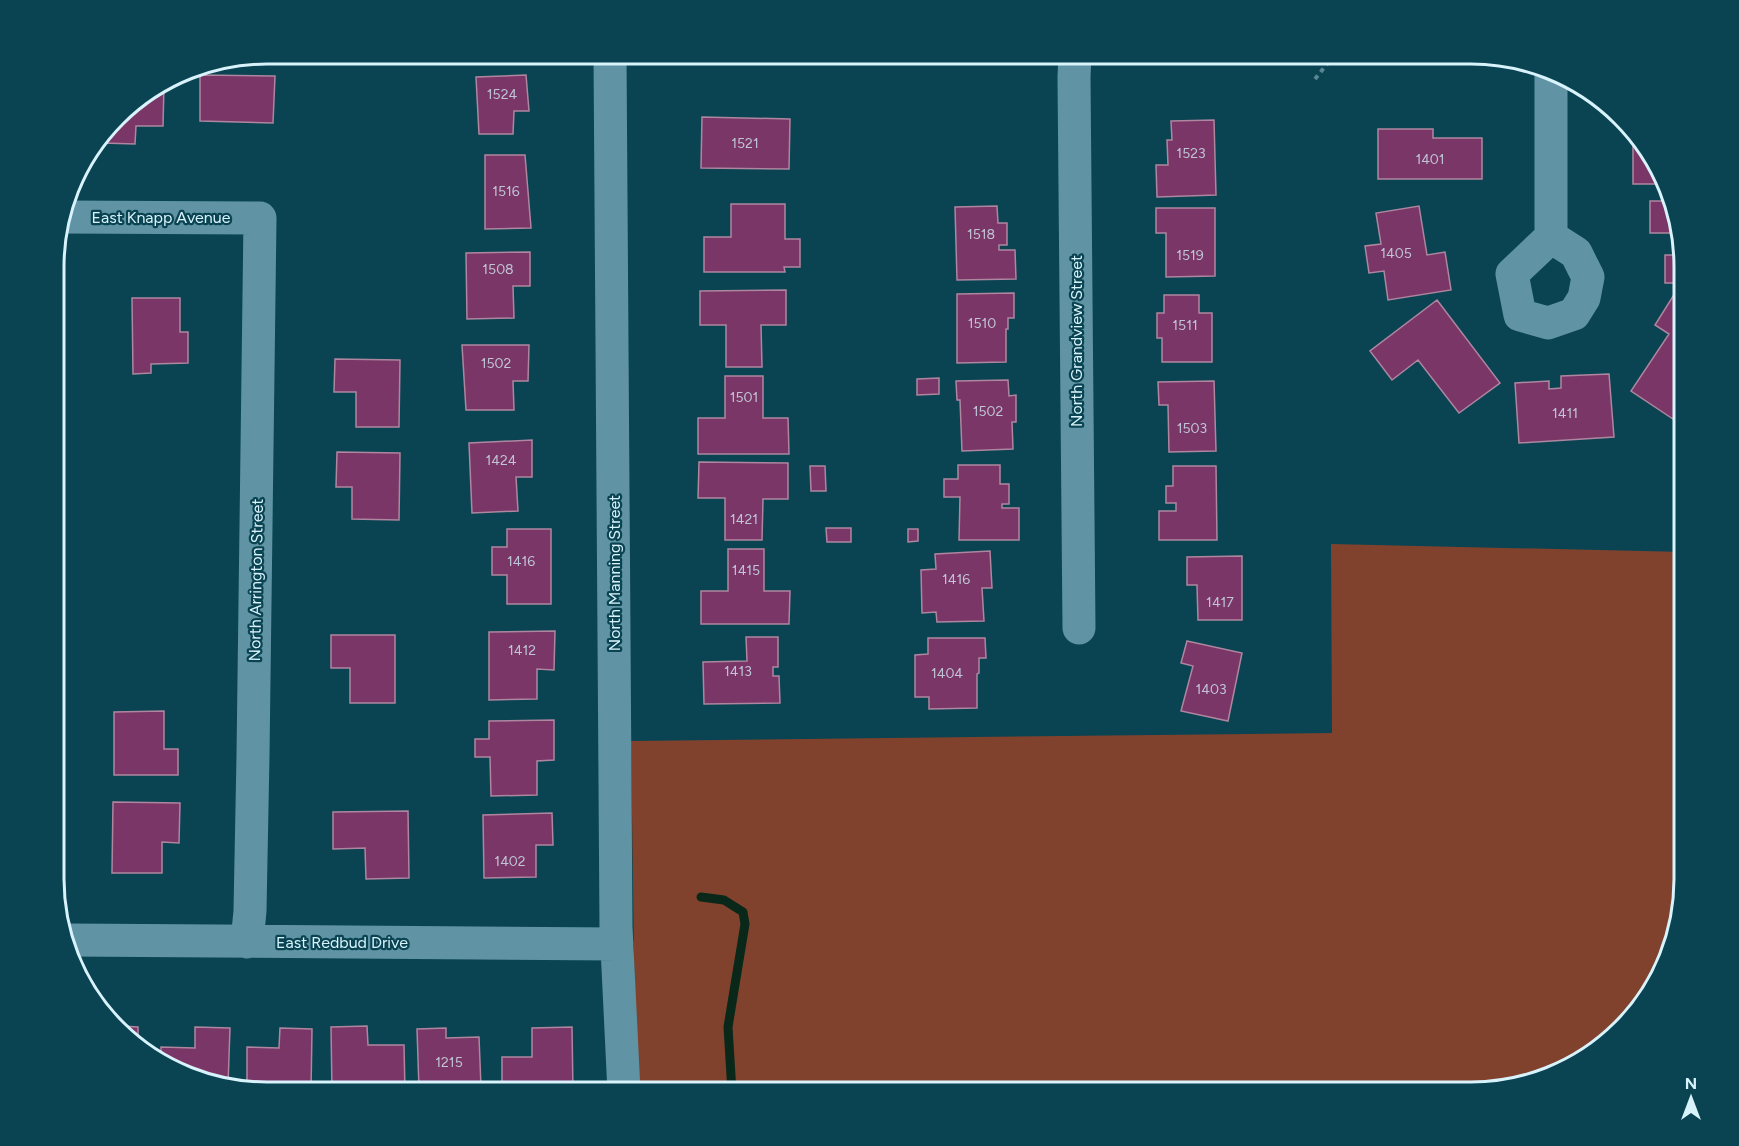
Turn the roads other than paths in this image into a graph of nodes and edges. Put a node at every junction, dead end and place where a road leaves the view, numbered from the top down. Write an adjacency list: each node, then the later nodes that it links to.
1 (610, 64): 10 (street, North Manning Street)
2 (1075, 64): 7 (street, North Grandview Street)
3 (1551, 81): 6 (street)
4 (71, 217): 5 (street, East Knapp Avenue)
5 (260, 218): 9 (street, North Arrington Street)
6 (1551, 237)
7 (1078, 628)
8 (74, 940): 9 (street, East Redbud Drive)
9 (248, 942): 10 (street, East Redbud Drive)
10 (617, 944): 11 (street, North Manning Street)
11 (624, 1082)

